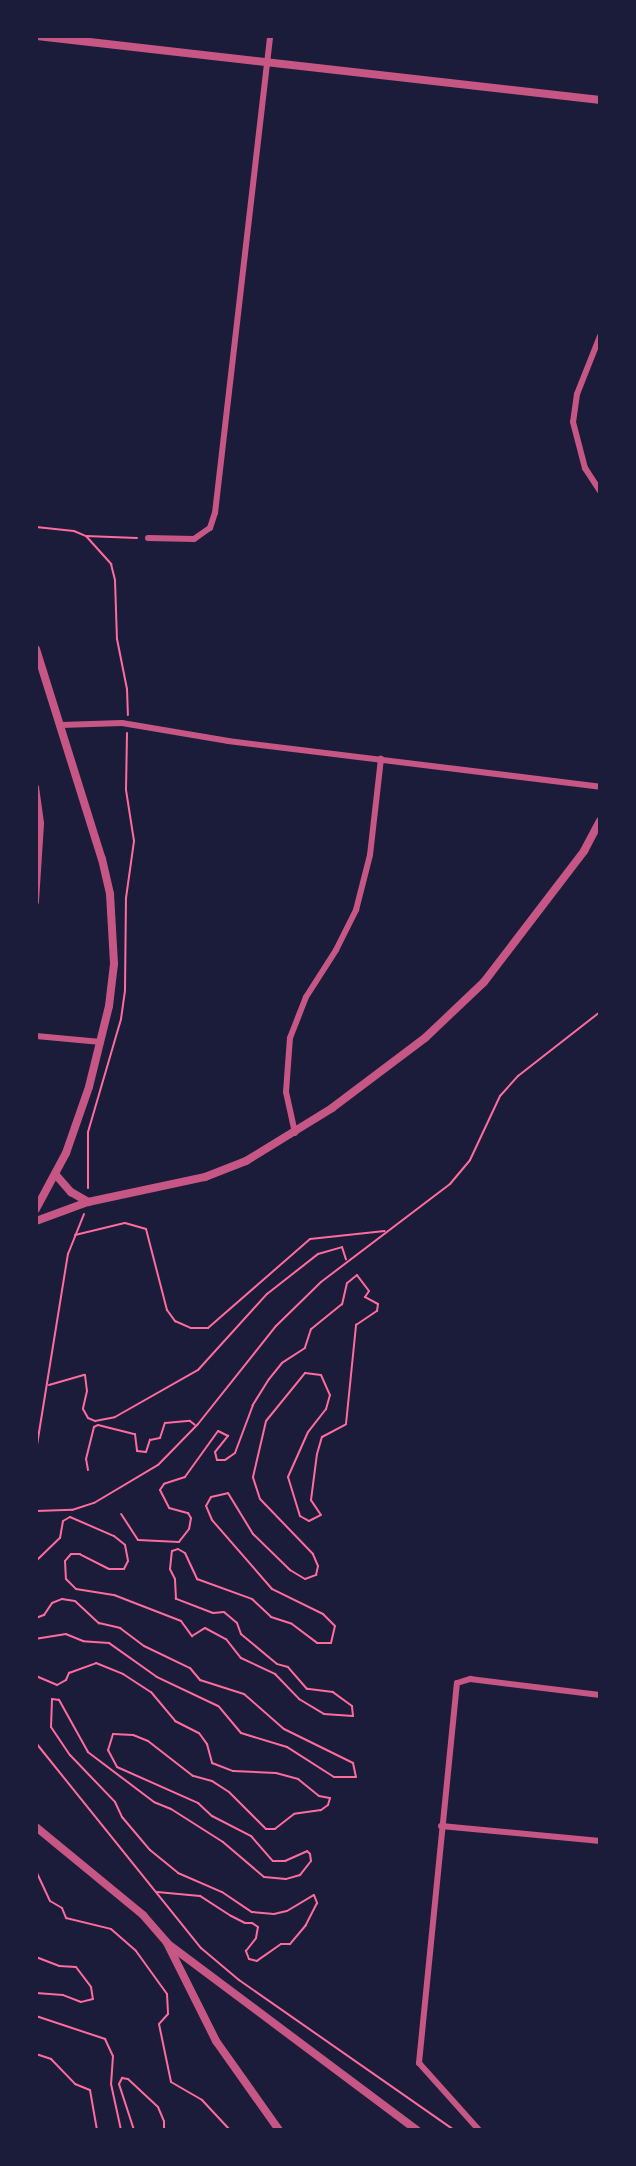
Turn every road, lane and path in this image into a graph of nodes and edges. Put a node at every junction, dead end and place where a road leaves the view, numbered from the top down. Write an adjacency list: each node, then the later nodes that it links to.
1 (37, 36): 3 (street)
2 (270, 36): 3 (street)
3 (267, 62): 4 (street); 8 (street)
4 (600, 100)
5 (600, 336): 6 (street)
6 (600, 491)
7 (36, 527): 8 (path)
8 (148, 538)
9 (36, 649): 10 (street)
10 (61, 725): 11 (street); 18 (street)
11 (381, 759): 13 (street); 19 (street)
12 (36, 787): 15 (street)
13 (600, 787)
14 (600, 821): 19 (street)
15 (36, 902)
16 (600, 1012): 24 (path)
17 (36, 1036): 18 (street)
18 (101, 1042): 20 (street)
19 (295, 1133): 21 (street)
20 (56, 1175): 21 (street); 22 (street)
21 (88, 1202): 23 (street)
22 (36, 1209)
23 (36, 1221)
24 (386, 1232): 25 (path); 26 (path)
25 (346, 1261): 26 (path); 27 (path)
26 (48, 1386): 28 (path)
27 (196, 1426): 29 (path); 30 (path)
28 (36, 1451)
29 (88, 1470)
30 (36, 1511)
31 (121, 1514): 32 (path)
32 (36, 1561)
33 (36, 1618): 34 (path)
34 (36, 1639)
35 (36, 1676): 42 (path)
36 (600, 1695): 38 (street)
37 (36, 1743): 42 (path)
38 (441, 1826): 40 (street); 56 (street)
39 (36, 1827): 43 (street)
40 (600, 1841)
41 (36, 1871): 52 (path)
42 (157, 1892): 55 (path)
43 (167, 1943): 53 (street); 54 (street)
44 (36, 1957): 45 (path)
45 (36, 1993)
46 (36, 2016): 49 (path)
47 (36, 2054): 48 (path)
48 (97, 2130)
49 (121, 2130)
50 (134, 2130): 51 (path)
51 (164, 2130)
52 (230, 2130)
53 (279, 2130)
54 (417, 2130)
55 (454, 2130)
56 (479, 2130)

